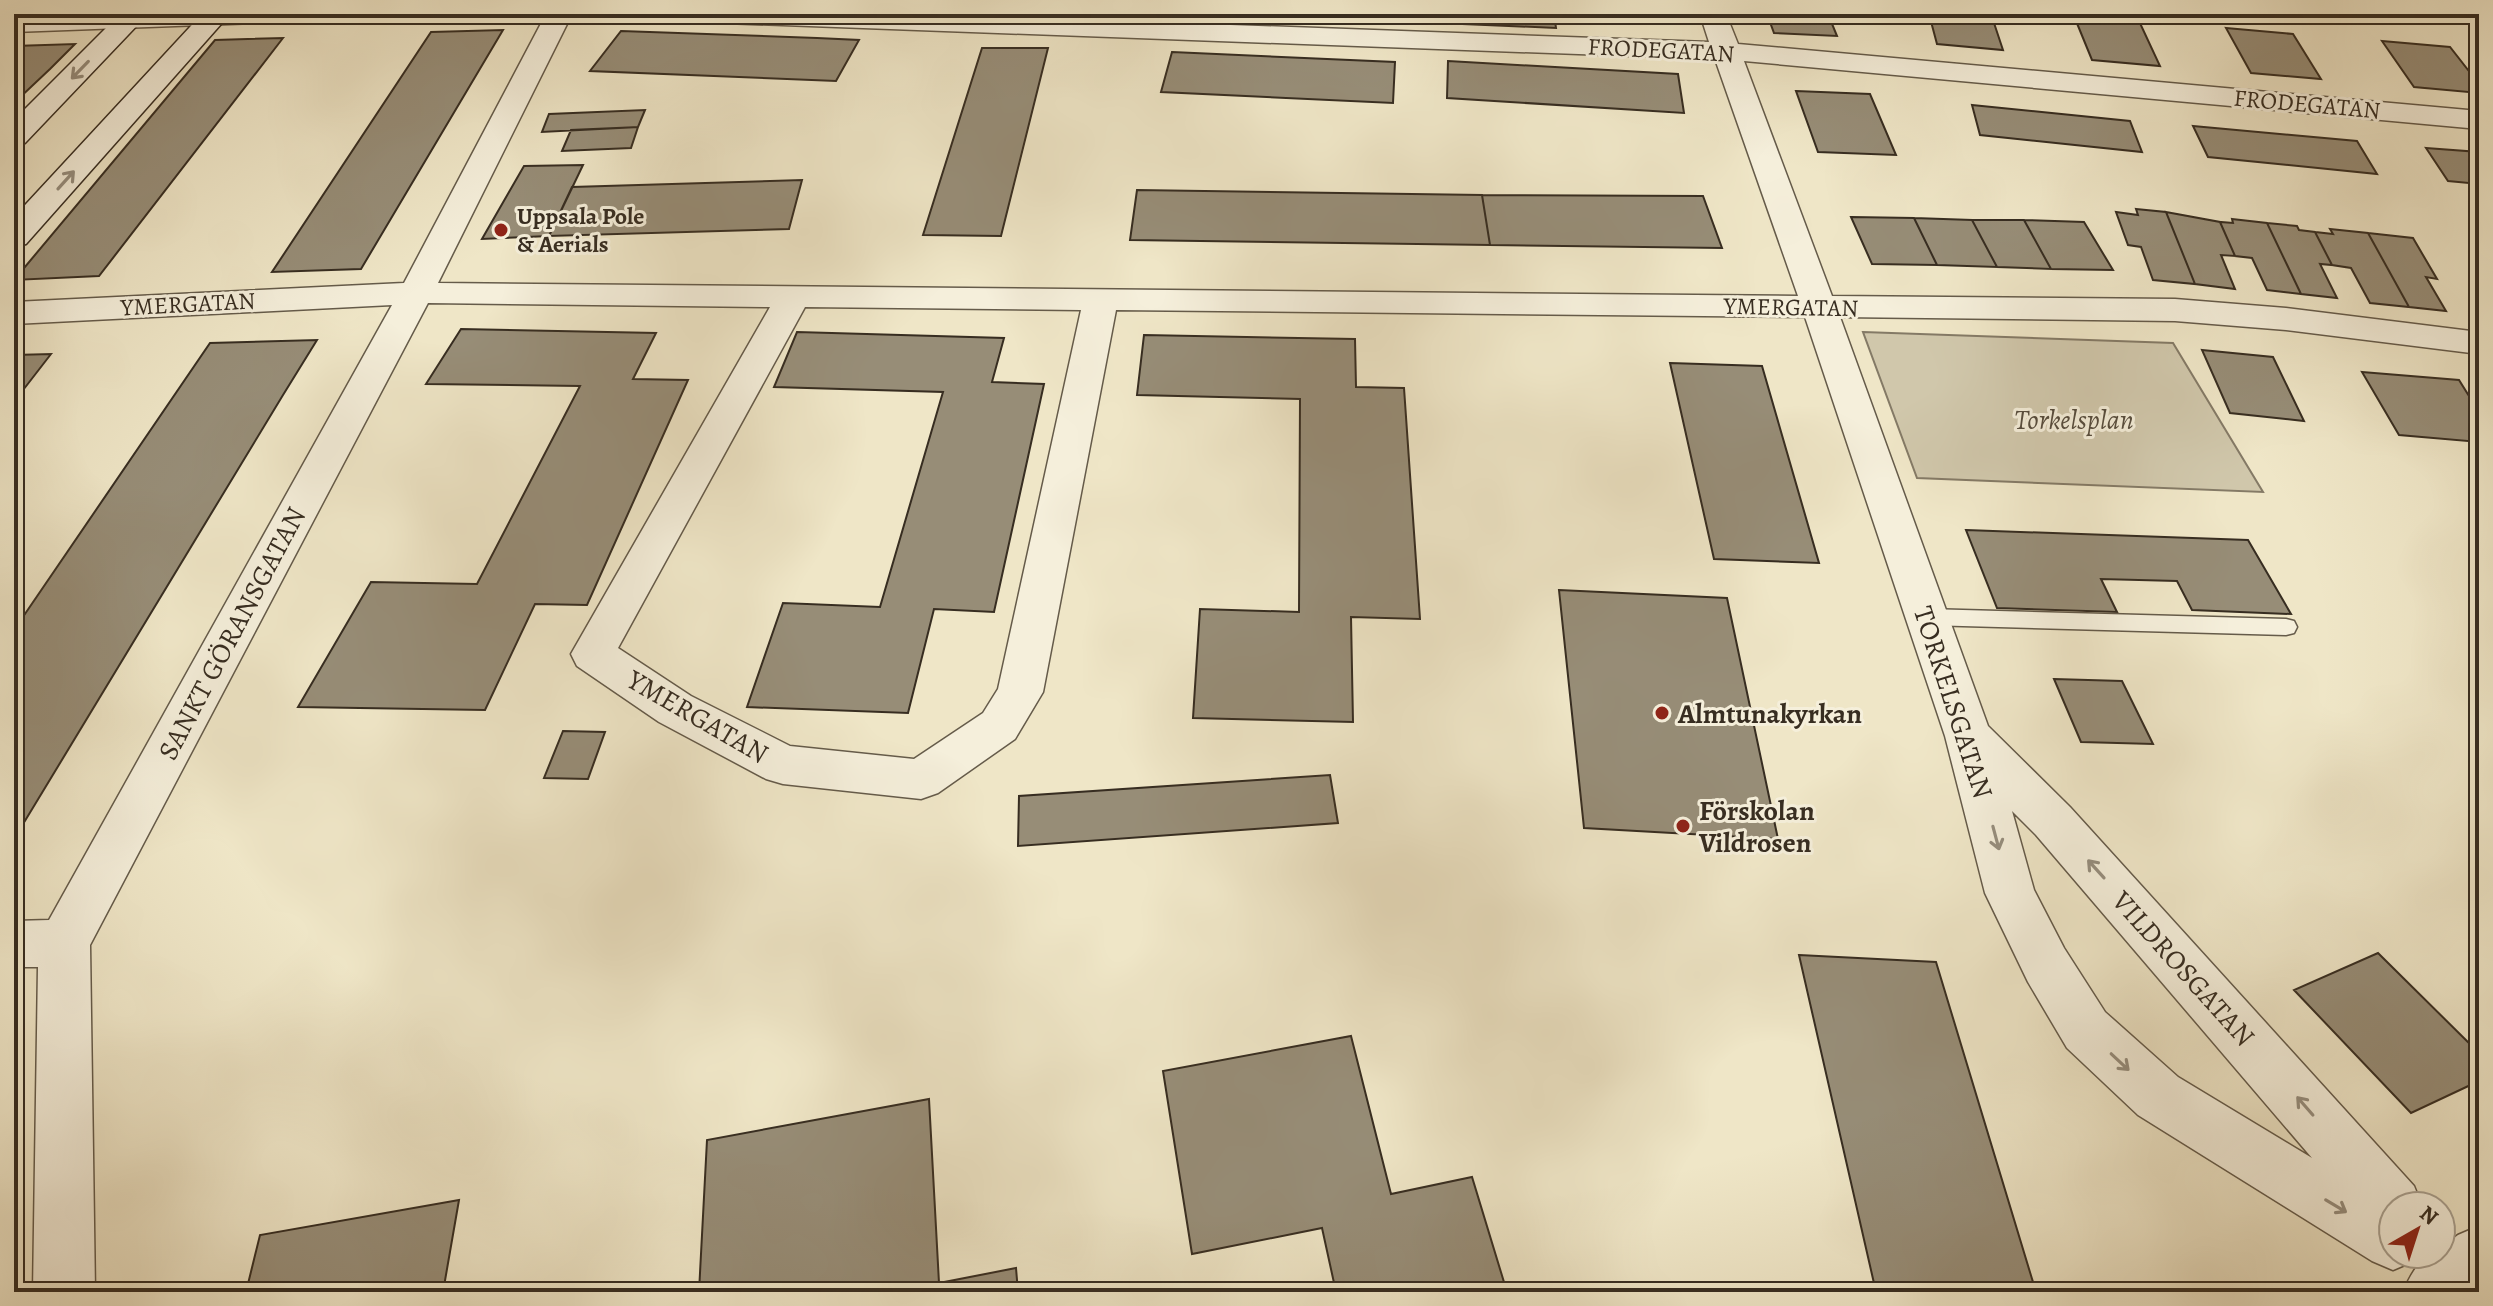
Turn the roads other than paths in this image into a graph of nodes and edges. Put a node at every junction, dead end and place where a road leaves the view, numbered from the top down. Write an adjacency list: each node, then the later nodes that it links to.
1 (217, 14): 2 (street); 6 (street); 11 (street, one-way to 1)
2 (286, 14)
3 (559, 14): 12 (street, SANKT GÖRANSGATAN)
4 (697, 14): 8 (street, FRODEGATAN)
5 (1713, 14): 8 (street, TORKELSGATAN)
6 (132, 17): 7 (street); 10 (street, one-way to 10)
7 (14, 24)
8 (1725, 51): 9 (street, FRODEGATAN); 15 (street, TORKELSGATAN)
9 (2479, 120)
10 (14, 137)
11 (14, 237)
12 (416, 293): 13 (street, YMERGATAN); 16 (street, YMERGATAN); 21 (street, SANKT GÖRANSGATAN)
13 (794, 295): 14 (street, YMERGATAN); 14 (street, YMERGATAN)
14 (1101, 298): 15 (street, YMERGATAN)
15 (1818, 307): 17 (street, YMERGATAN); 18 (street, TORKELSGATAN)
16 (14, 313)
17 (2479, 343)
18 (1927, 617): 19 (lane); 20 (street, TORKELSGATAN)
19 (2286, 627)
20 (1968, 736): 23 (street, VILDROSGATAN, one-way to 20); 24 (street, TORKELSGATAN, one-way to 24)
21 (64, 943): 22 (street); 25 (street, SANKT GÖRANSGATAN)
22 (14, 944)
23 (2378, 1190)
24 (2377, 1230)
25 (64, 1292)

